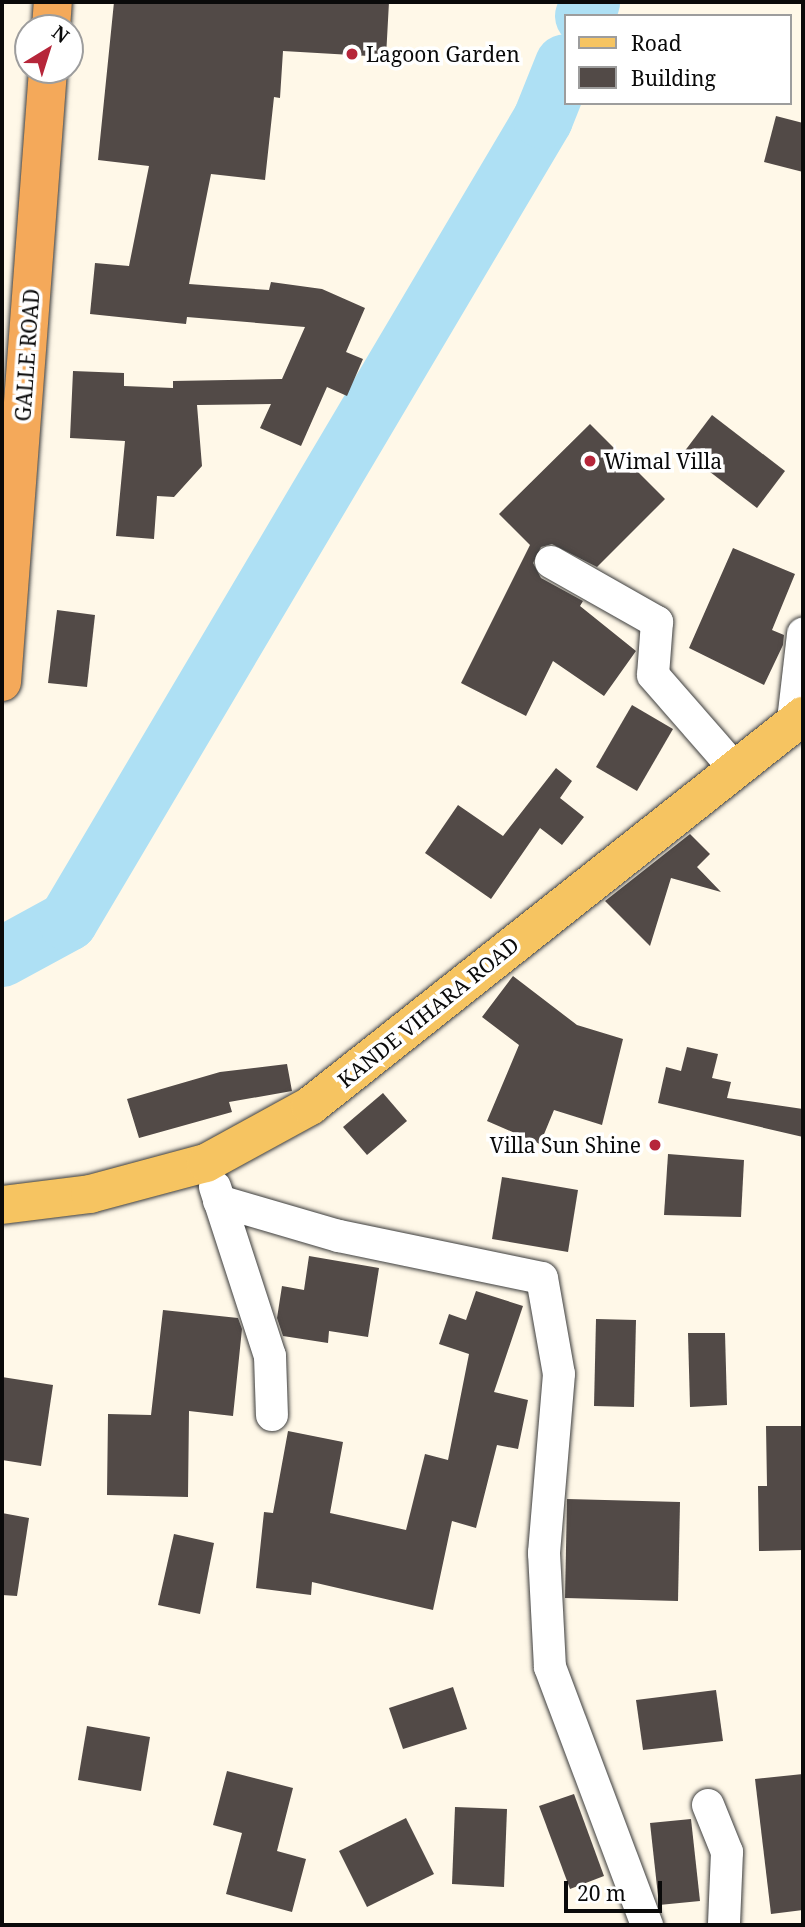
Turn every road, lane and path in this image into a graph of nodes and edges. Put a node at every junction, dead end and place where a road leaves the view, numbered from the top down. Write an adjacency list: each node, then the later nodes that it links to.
1 (47, 84): 4 (highway, GALLE ROAD)
2 (551, 562): 6 (street)
3 (803, 634): 5 (street)
4 (2, 682)
5 (798, 719): 6 (main road, KANDE VIHARA ROAD)
6 (734, 768): 7 (main road, KANDE VIHARA ROAD)
7 (206, 1163): 8 (street); 9 (main road, KANDE VIHARA ROAD)
8 (219, 1201): 10 (street); 12 (street)
9 (2, 1205)
10 (272, 1415)
11 (708, 1805): 13 (street)
12 (647, 1925)
13 (724, 1925)

